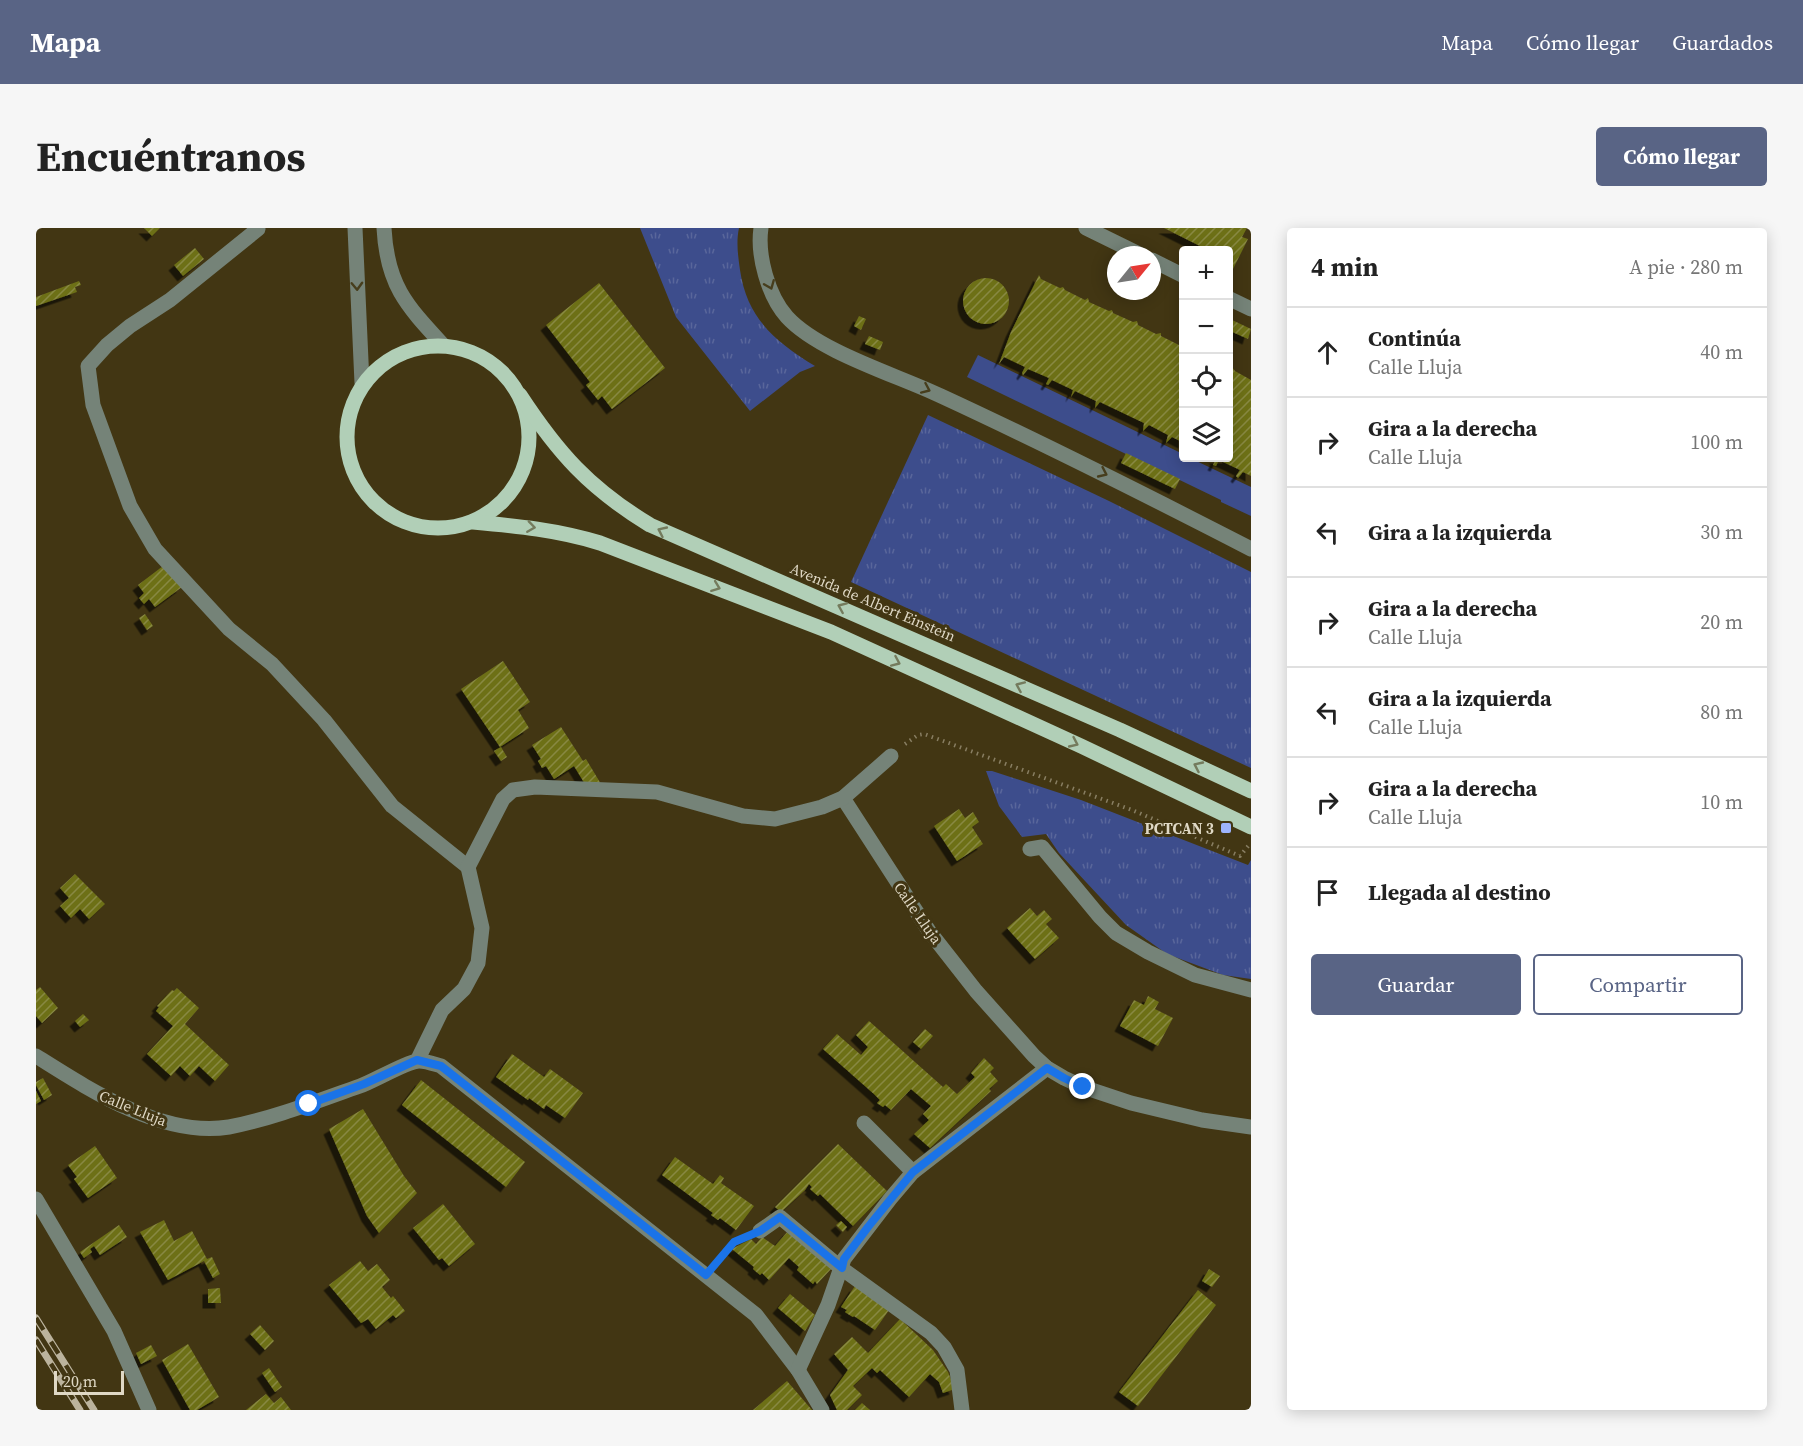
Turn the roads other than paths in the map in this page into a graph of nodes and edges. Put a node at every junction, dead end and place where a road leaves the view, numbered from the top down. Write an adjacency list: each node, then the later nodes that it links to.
1 (355, 228): 12 (street, one-way to 12)
2 (384, 228): 11 (street)
3 (761, 228): 15 (street, one-way to 15)
4 (1087, 228): 6 (street)
5 (258, 229): 21 (street)
6 (1123, 246)
7 (1161, 265): 8 (street)
8 (1179, 274)
9 (1232, 300): 10 (street)
10 (1251, 309)
11 (442, 345): 12 (main road); 13 (main road)
12 (362, 383): 14 (main road)
13 (520, 395): 14 (main road); 17 (main road, Avenida de Albert Einstein, one-way to 13)
14 (473, 522): 19 (main road, one-way to 19)
15 (1251, 549)
16 (891, 756): 18 (street)
17 (1251, 791)
18 (843, 798): 21 (street); 25 (street, Calle Lluja)
19 (1251, 827)
20 (1030, 849): 22 (street)
21 (468, 867): 24 (street)
22 (1251, 990)
23 (36, 1056): 24 (street, Calle Lluja)
24 (417, 1060): 32 (street)
25 (1047, 1068): 27 (street, Calle Lluja); 28 (street)
26 (864, 1123): 28 (street)
27 (1251, 1127)
28 (913, 1172): 31 (street)
29 (36, 1199): 33 (street)
30 (760, 1231): 31 (street)
31 (842, 1268): 32 (street); 35 (street)
32 (798, 1370): 34 (street)
33 (149, 1410)
34 (822, 1410)
35 (962, 1410)

